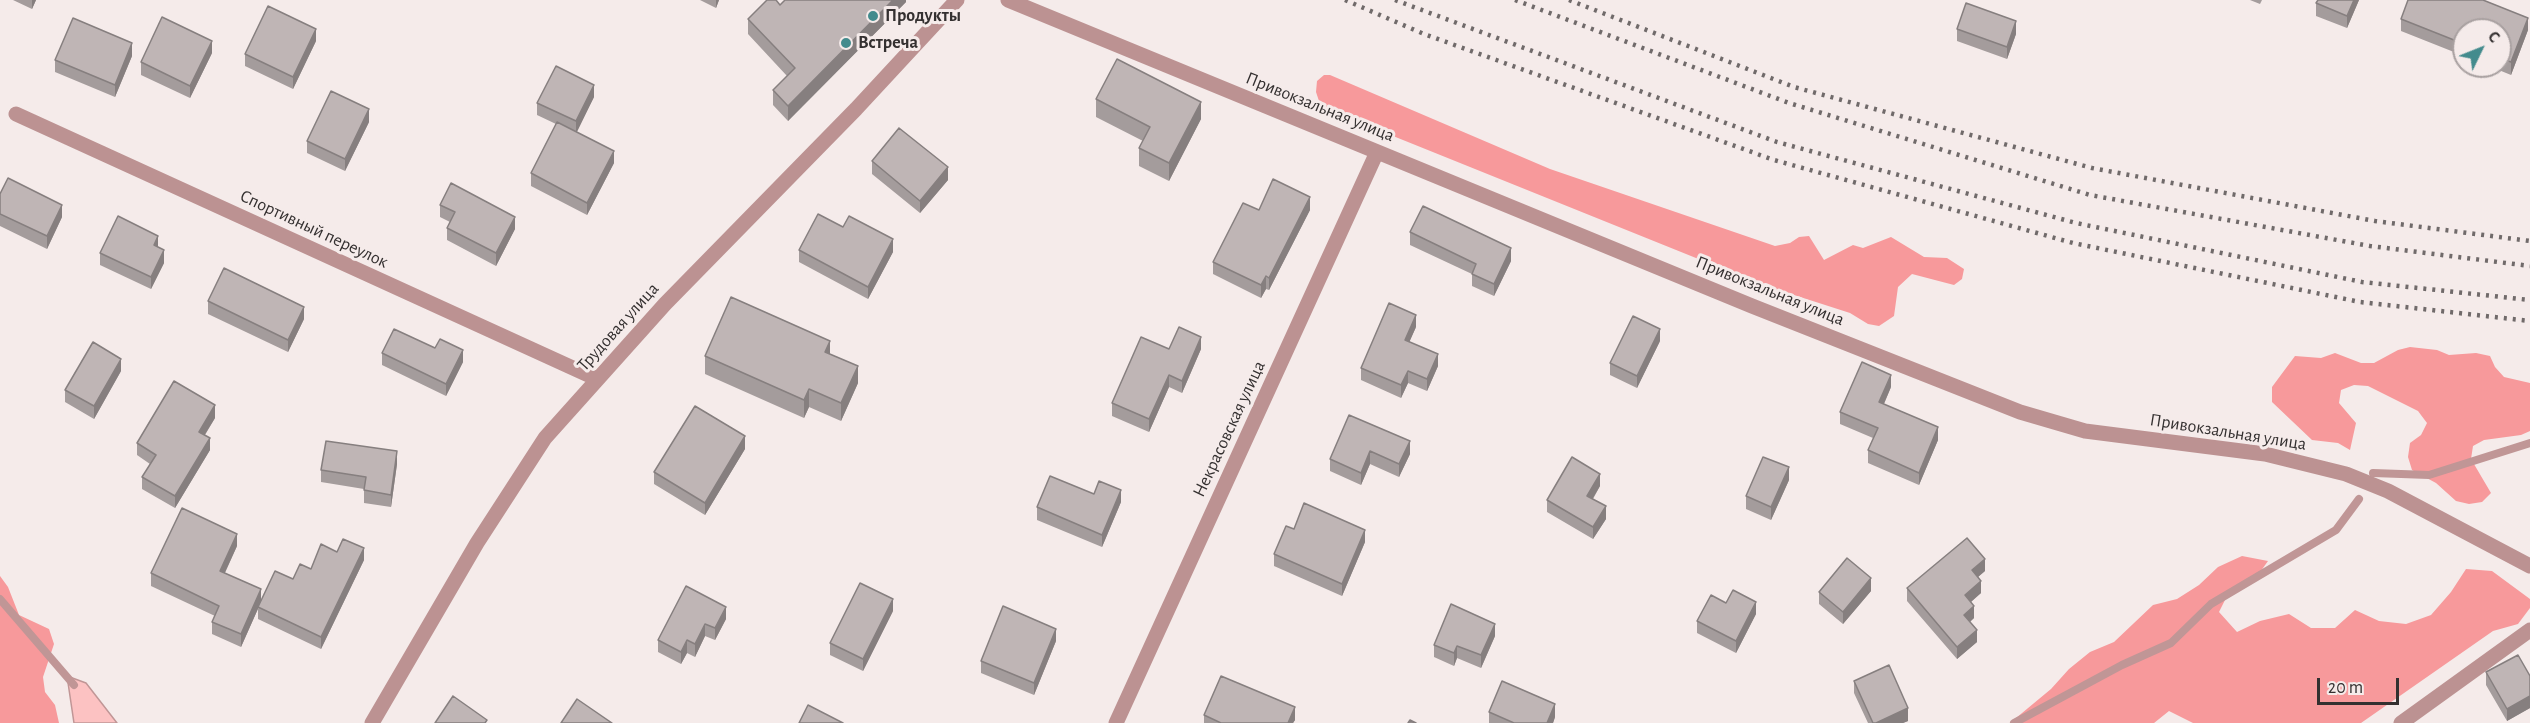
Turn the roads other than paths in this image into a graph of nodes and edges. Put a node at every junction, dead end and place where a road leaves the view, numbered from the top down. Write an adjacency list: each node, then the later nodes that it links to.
1 (1008, 0): 4 (street, Привокзальная улица)
2 (953, 1): 5 (street, Трудовая улица)
3 (16, 114): 5 (street, Спортивный переулок)
4 (1377, 152): 6 (street, Привокзальная улица); 9 (street, Некрасовская улица)
5 (597, 379): 8 (street, Трудовая улица)
6 (2530, 566)
7 (2530, 630): 10 (street)
8 (372, 723)
9 (1116, 723)
10 (2401, 723)

